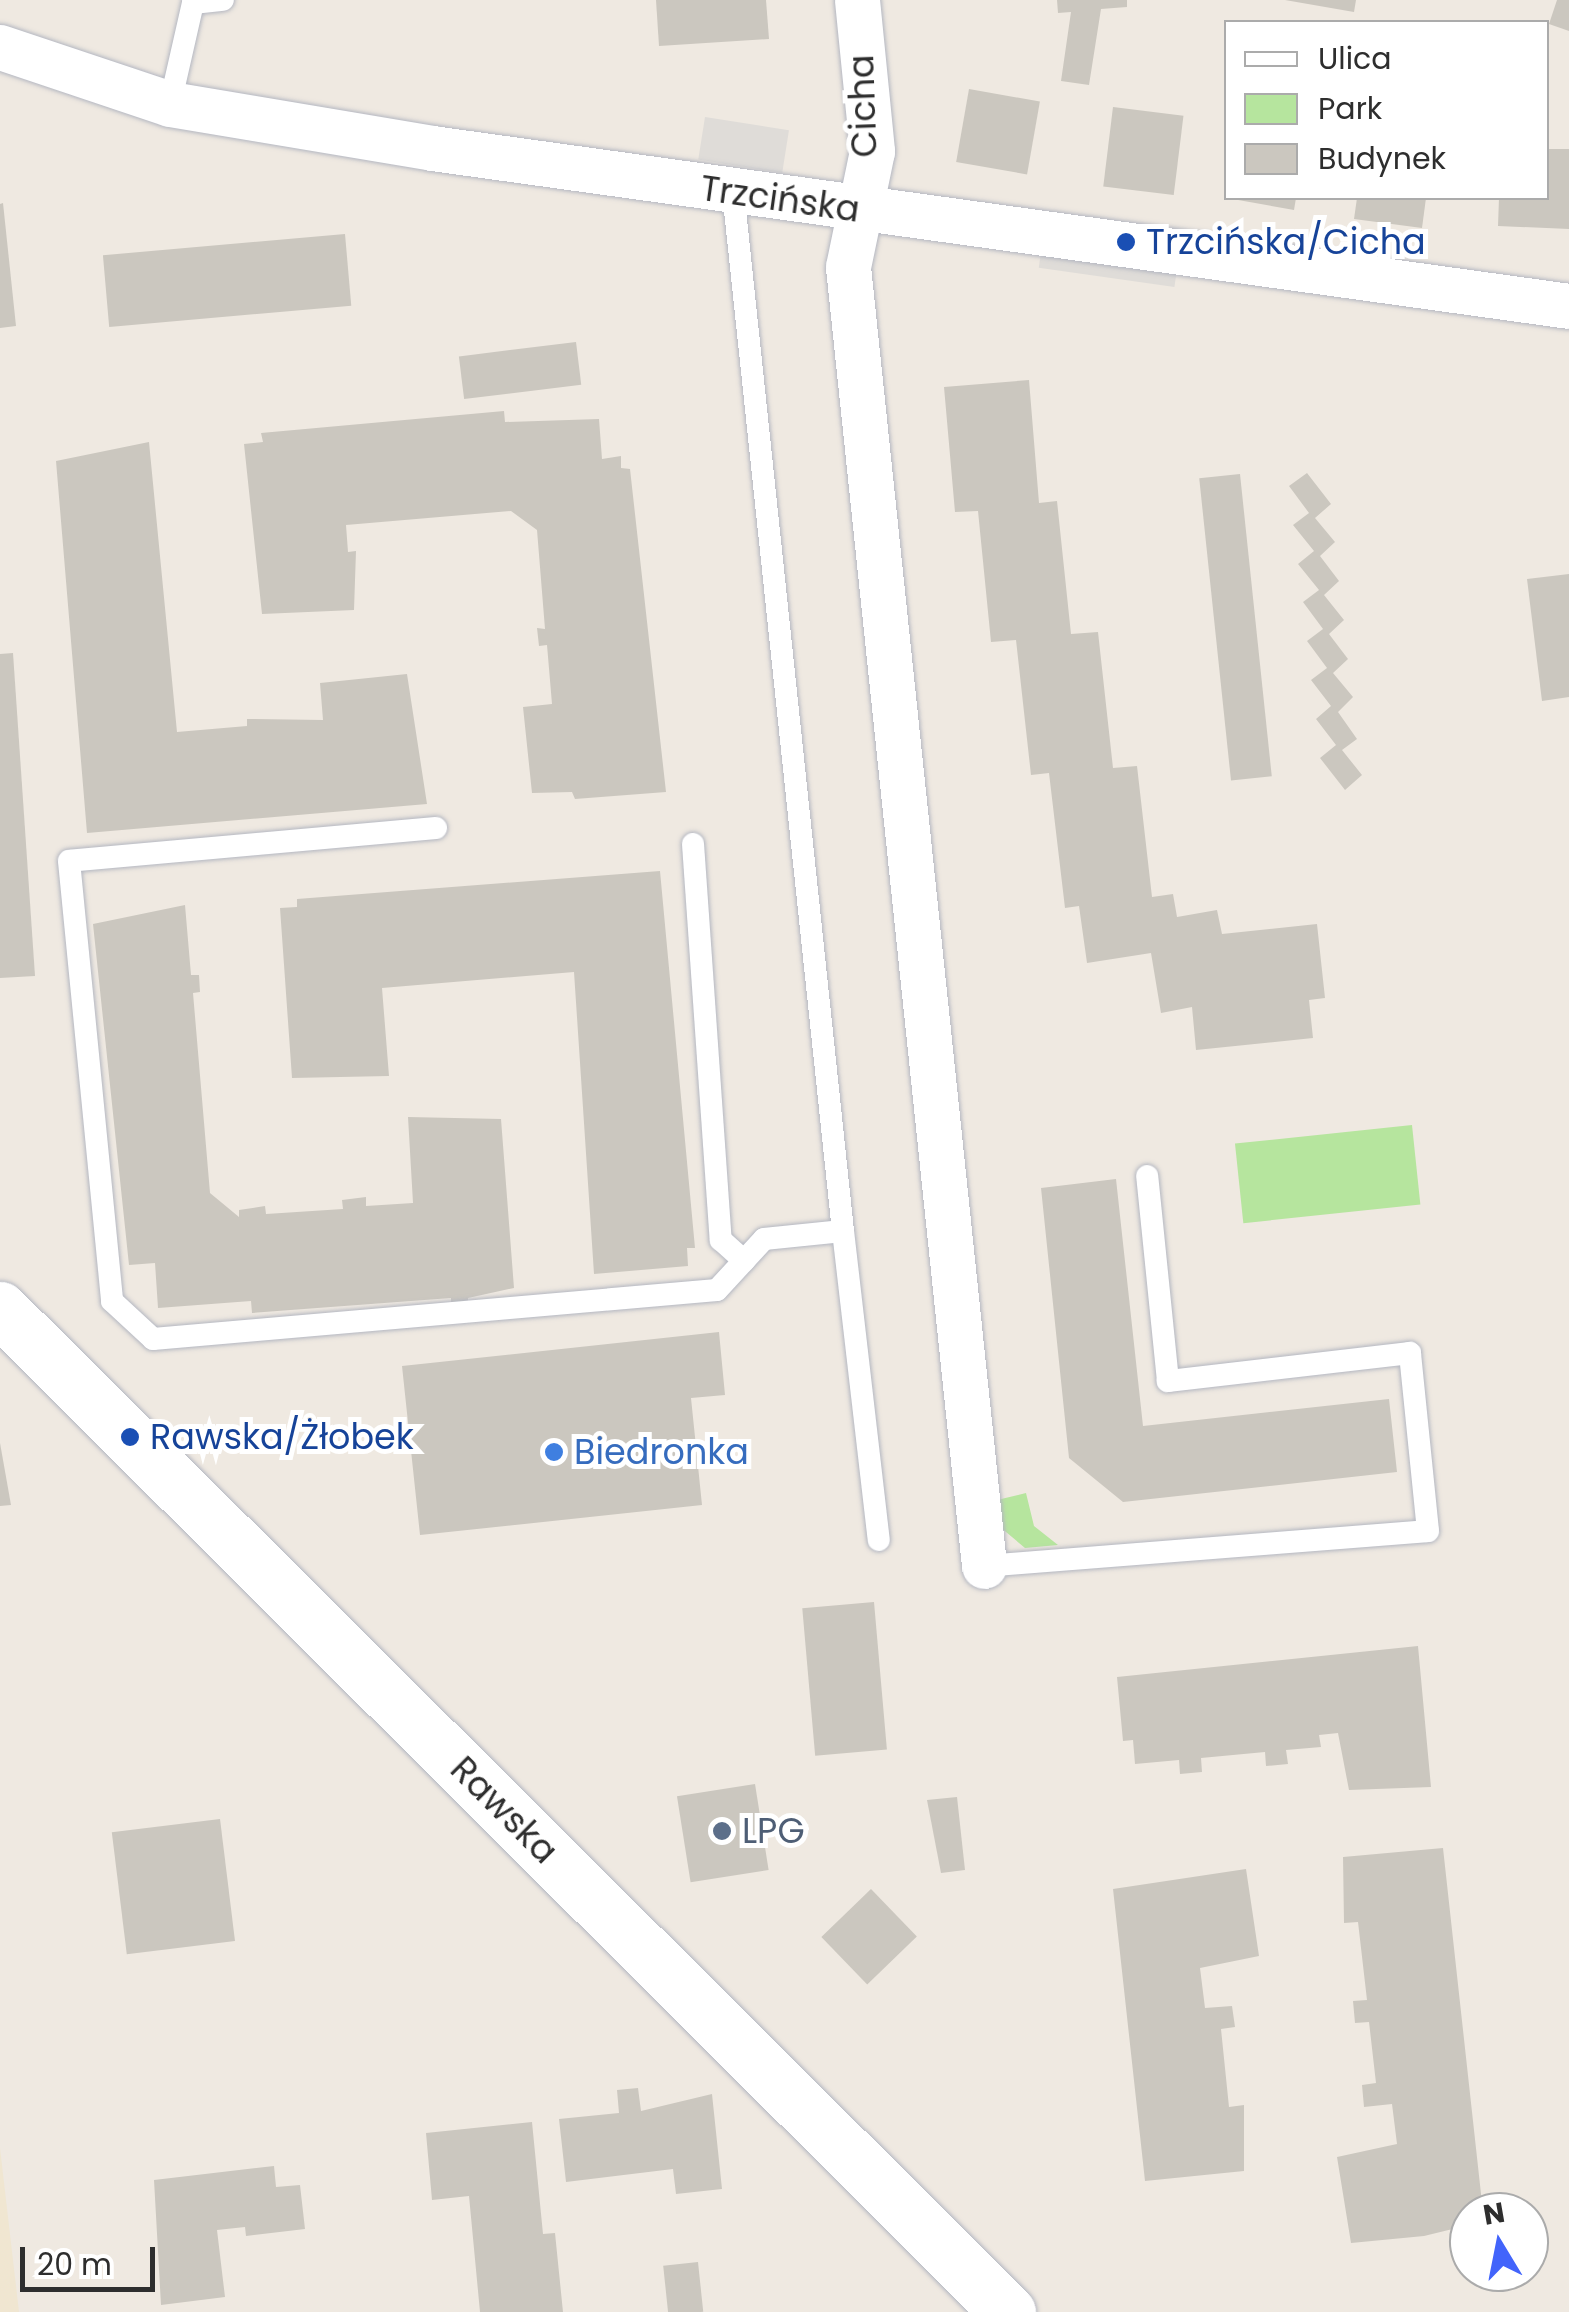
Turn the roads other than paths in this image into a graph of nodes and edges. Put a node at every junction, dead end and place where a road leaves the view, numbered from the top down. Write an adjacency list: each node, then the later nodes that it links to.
1 (223, 0): 4 (lane)
2 (857, 0): 6 (street, Cicha)
3 (0, 48): 4 (street, Trzcińska)
4 (170, 104): 5 (street, Trzcińska)
5 (733, 192): 6 (street, Trzcińska); 11 (lane)
6 (855, 210): 7 (street, Trzcińska); 15 (street, Cicha)
7 (1569, 306)
8 (436, 828): 12 (lane)
9 (693, 844): 12 (lane)
10 (1146, 1176): 15 (lane)
11 (843, 1231): 12 (lane); 14 (lane)
12 (744, 1261)
13 (0, 1309): 16 (street, Rawska)
14 (878, 1540)
15 (984, 1566)
16 (1008, 2312)

